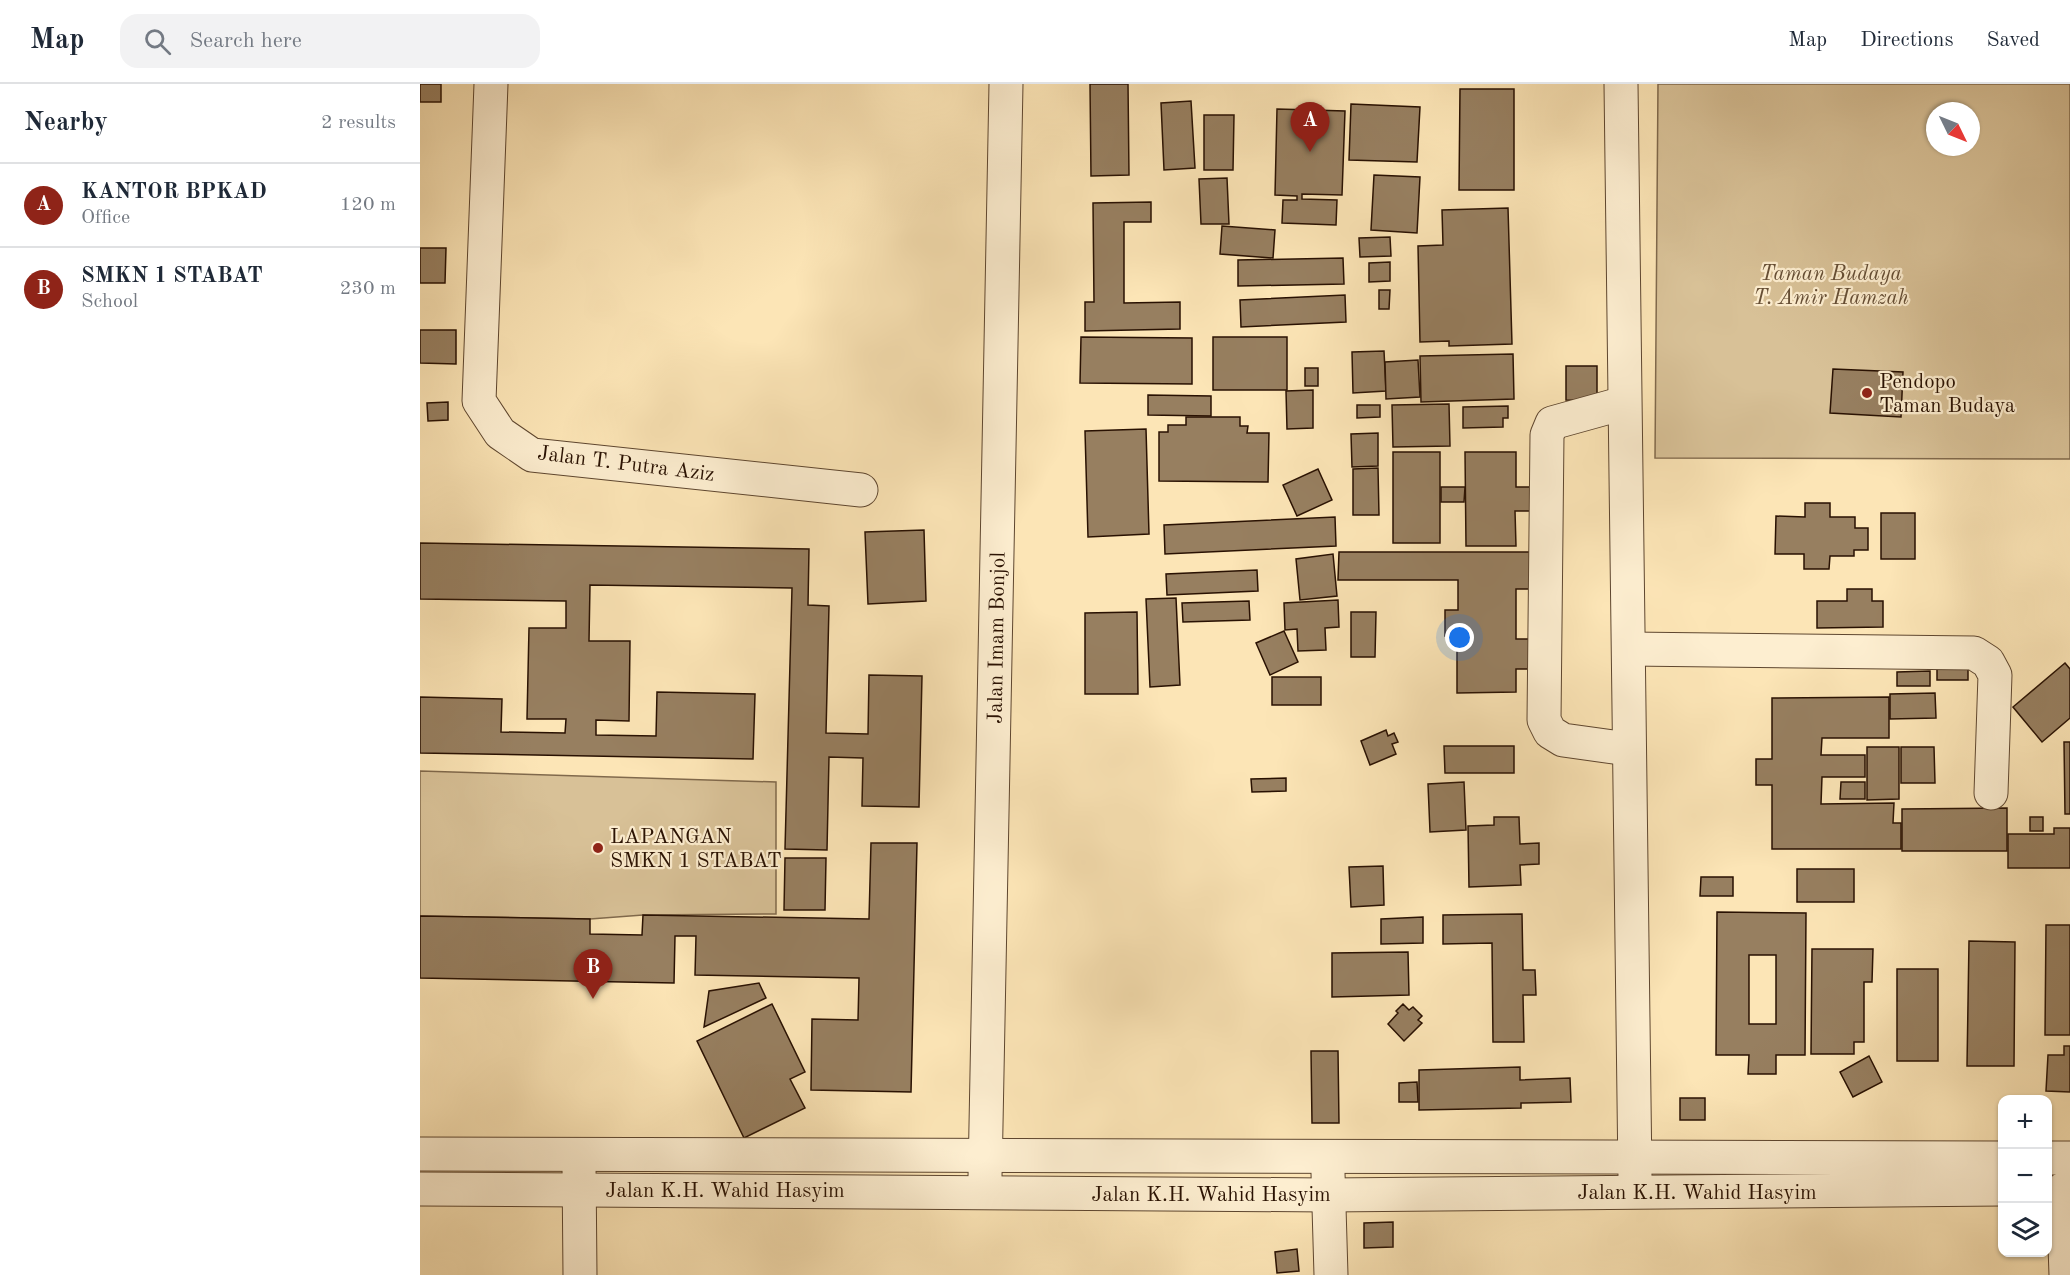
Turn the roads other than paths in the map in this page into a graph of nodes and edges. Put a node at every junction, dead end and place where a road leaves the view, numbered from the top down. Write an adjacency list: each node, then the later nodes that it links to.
1 (491, 84): 5 (street, Jalan T. Putra Aziz)
2 (1006, 84): 11 (street, Jalan Imam Bonjol)
3 (1621, 84): 4 (street)
4 (1624, 403): 6 (street); 7 (street)
5 (861, 490)
6 (1629, 649): 7 (street); 8 (street)
7 (1628, 748): 13 (street)
8 (1991, 793)
9 (420, 1154): 10 (street, Jalan K.H. Wahid Hasyim)
10 (579, 1154): 11 (street, Jalan K.H. Wahid Hasyim); 18 (street)
11 (986, 1156): 12 (street, Jalan K.H. Wahid Hasyim); 20 (street, Jalan Imam Bonjol)
12 (1328, 1156): 13 (street, Jalan K.H. Wahid Hasyim); 22 (street)
13 (1633, 1156): 14 (street, Jalan K.H. Wahid Hasyim); 21 (street)
14 (1998, 1158)
15 (2052, 1164): 16 (street)
16 (2063, 1181): 25 (street)
17 (420, 1189): 18 (street, Jalan K.H. Wahid Hasyim)
18 (578, 1189): 20 (street, Jalan K.H. Wahid Hasyim); 23 (street)
19 (1998, 1190): 21 (street, Jalan K.H. Wahid Hasyim)
20 (984, 1192): 22 (street, Jalan K.H. Wahid Hasyim)
21 (1636, 1192): 22 (street, Jalan K.H. Wahid Hasyim)
22 (1327, 1195): 24 (street)
23 (580, 1275)
24 (1331, 1275)
25 (2066, 1275)

